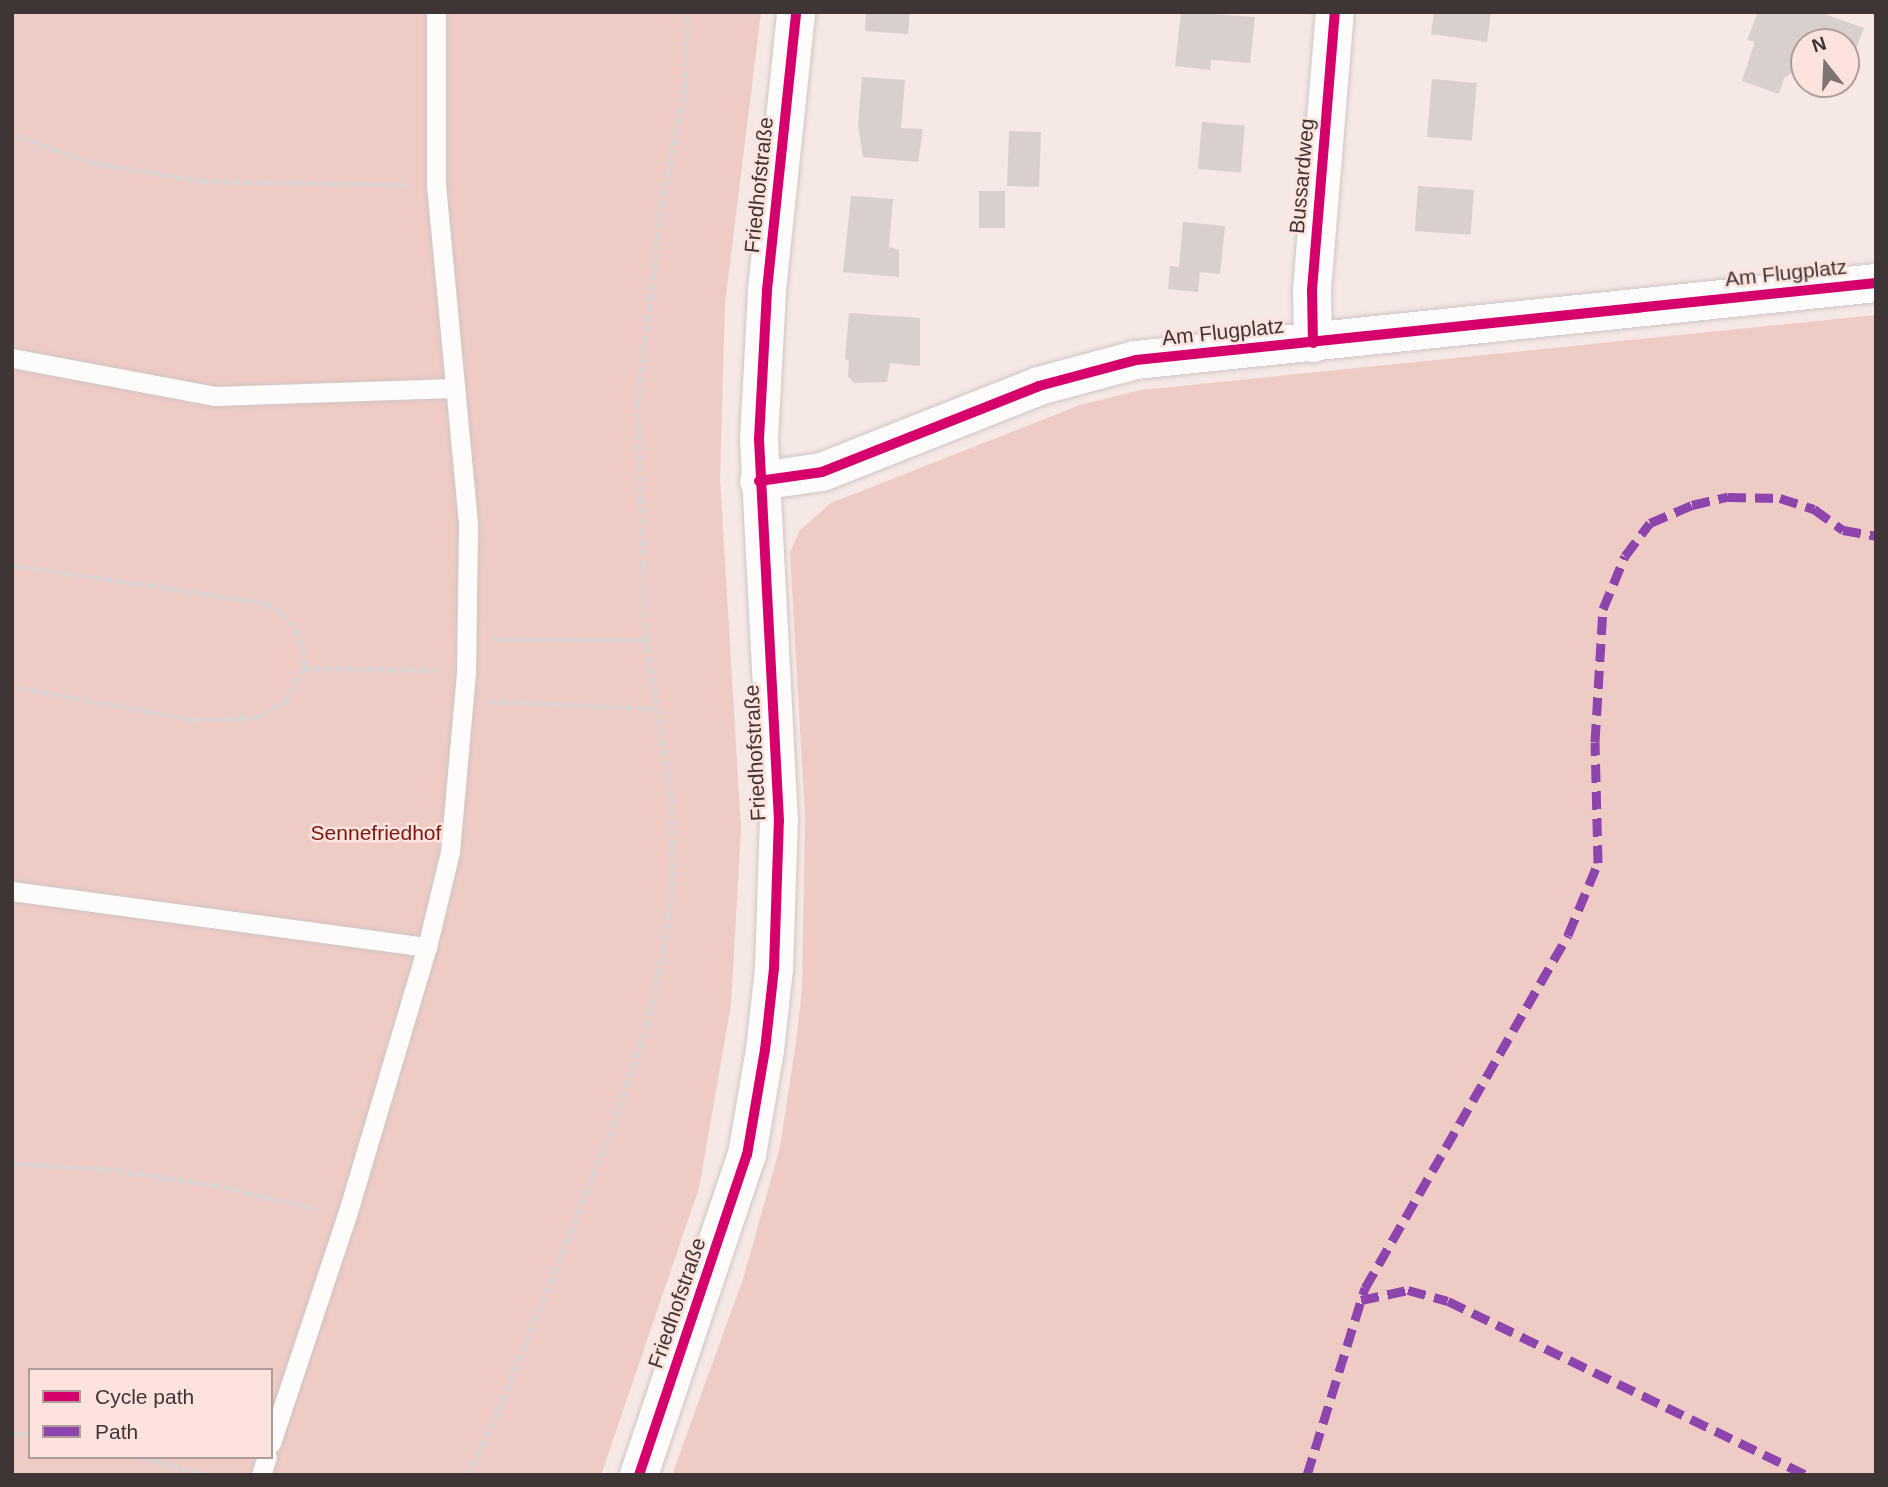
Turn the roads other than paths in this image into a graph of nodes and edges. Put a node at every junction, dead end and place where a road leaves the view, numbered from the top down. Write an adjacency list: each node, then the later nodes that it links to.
1 (436, 12): 7 (lane)
2 (796, 12): 8 (street, Friedhofstraße)
3 (1335, 12): 5 (street, Bussardweg)
4 (1876, 283): 5 (street, Am Flugplatz)
5 (1313, 343): 8 (street, Am Flugplatz)
6 (12, 358): 7 (lane)
7 (454, 388): 10 (lane)
8 (759, 481): 12 (street, Friedhofstraße)
9 (12, 891): 10 (lane)
10 (427, 947): 11 (lane)
11 (273, 1437)
12 (639, 1475)

